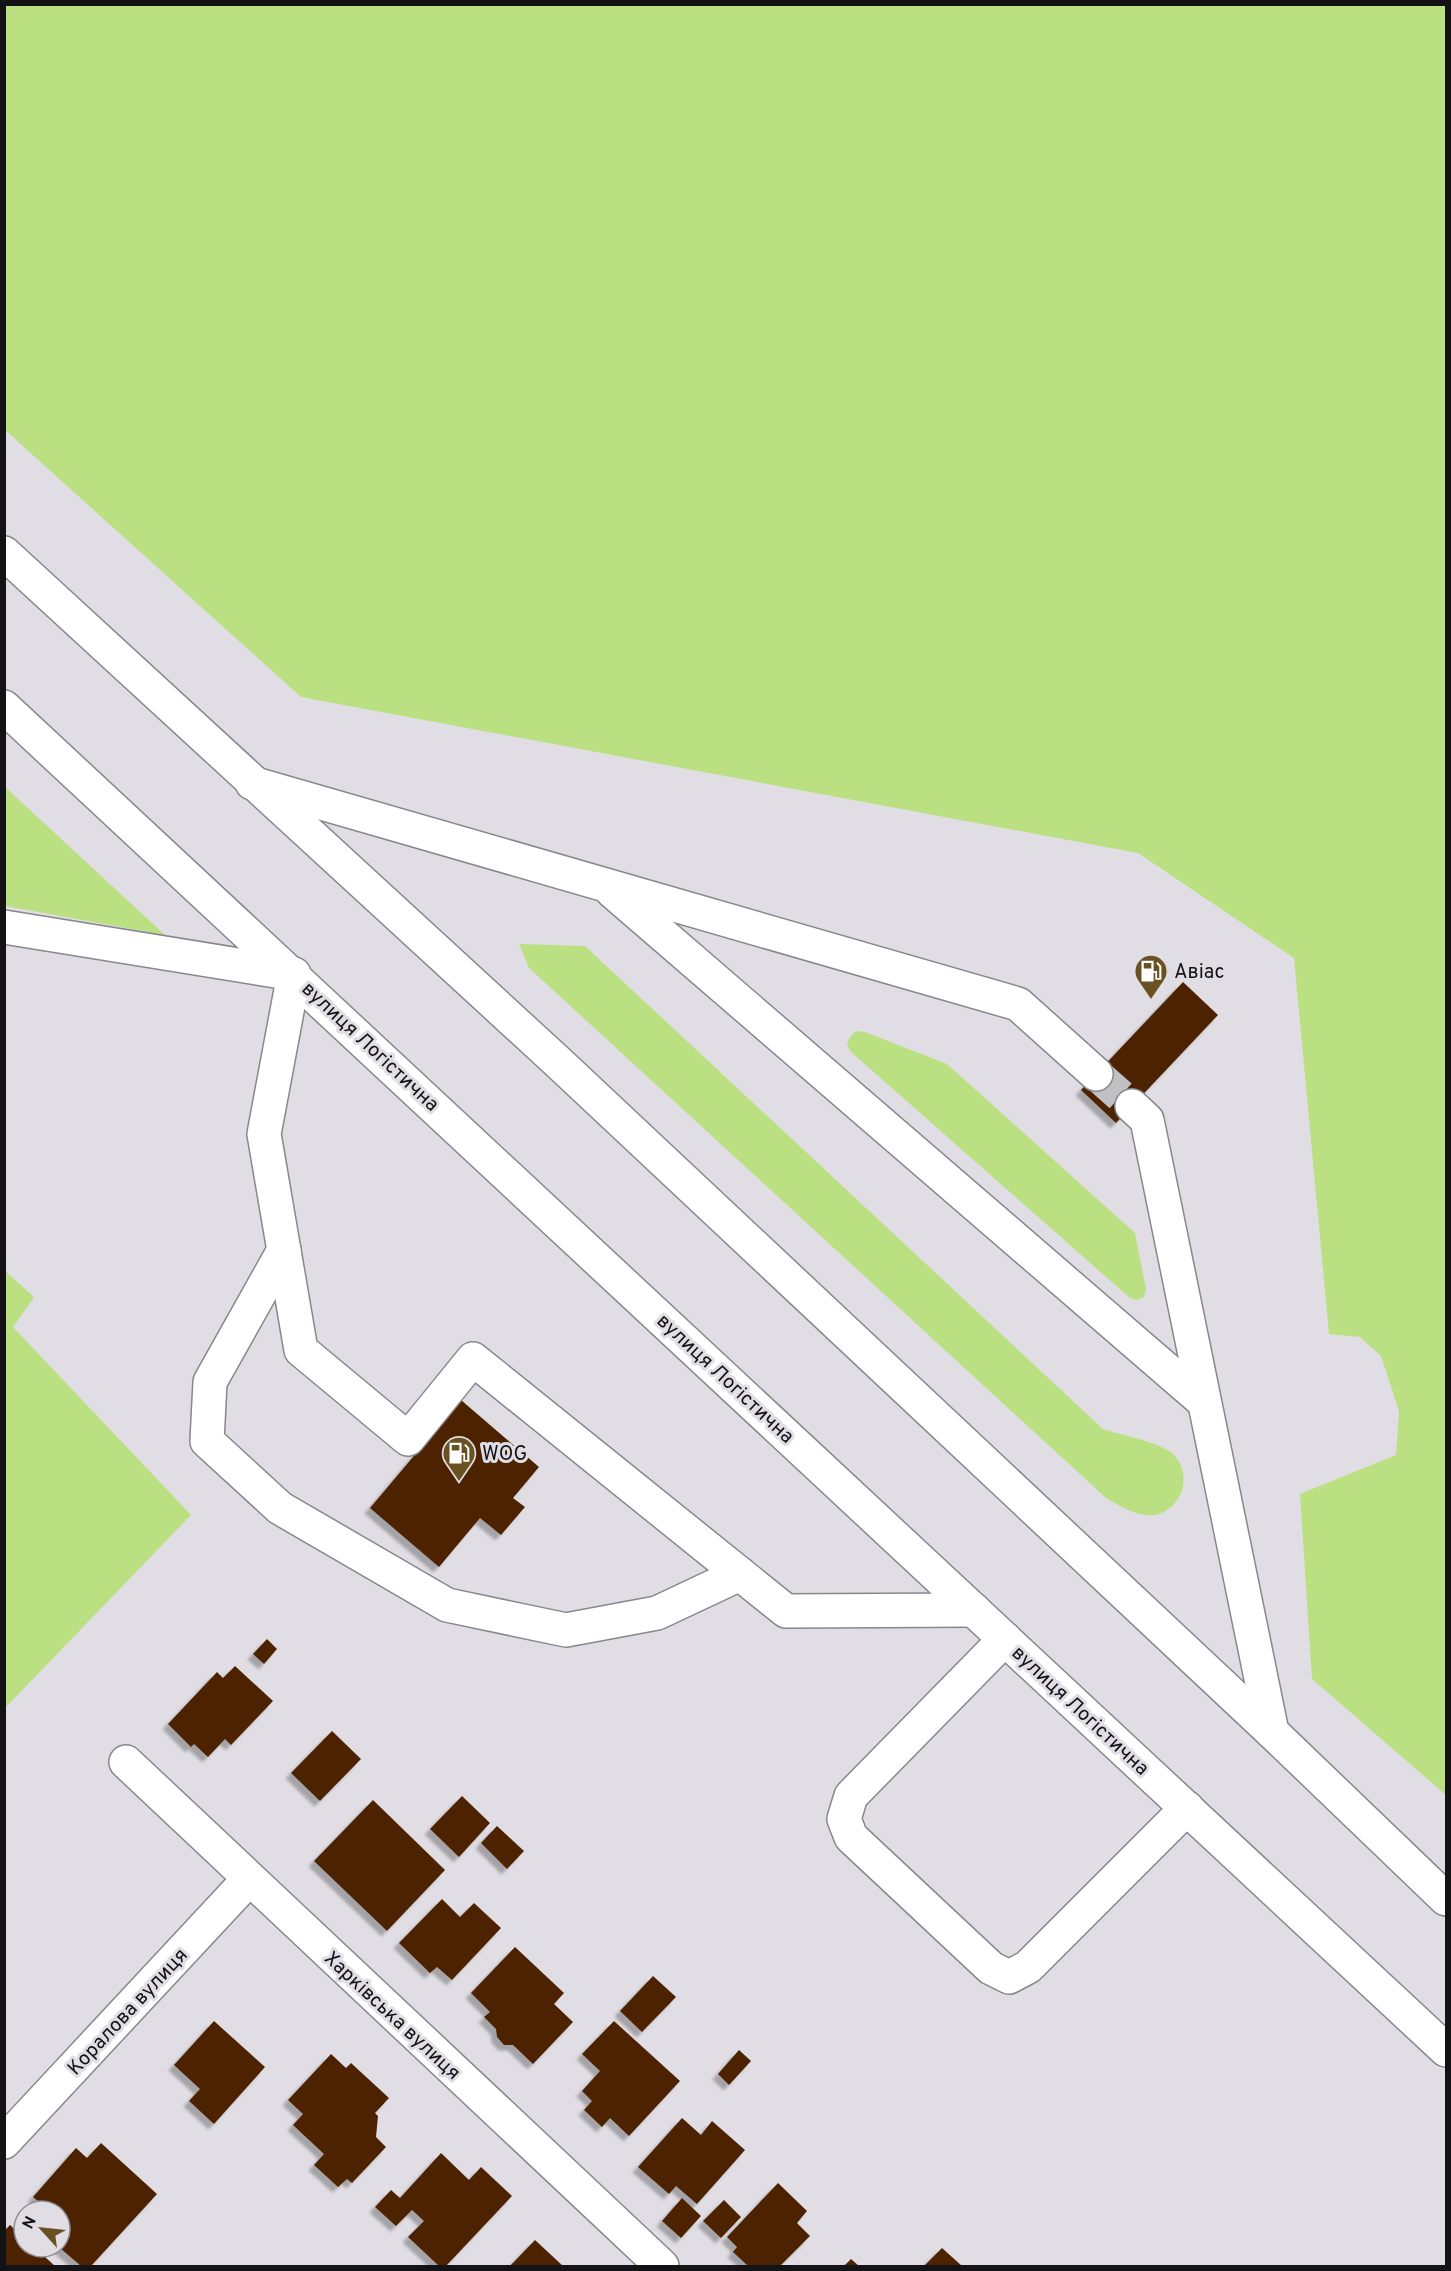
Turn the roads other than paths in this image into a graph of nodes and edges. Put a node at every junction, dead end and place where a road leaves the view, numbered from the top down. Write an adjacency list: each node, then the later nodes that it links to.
1 (4, 553): 3 (main road)
2 (4, 707): 6 (main road, вулиця Логістична)
3 (252, 783): 4 (main road); 14 (main road)
4 (604, 885): 7 (main road); 10 (main road)
5 (4, 927): 6 (main road)
6 (294, 974): 9 (main road); 12 (main road, вулиця Логістична)
7 (1096, 1074)
8 (1132, 1106): 10 (main road)
9 (284, 1250): 11 (main road); 11 (main road)
10 (1203, 1401): 14 (main road)
11 (740, 1574): 12 (main road)
12 (974, 1610): 13 (main road, вулиця Логістична)
13 (1005, 1639): 16 (main road, вулиця Логістична); 16 (main road)
14 (1272, 1732): 18 (main road)
15 (126, 1762): 17 (main road, Харківська вулиця)
16 (1187, 1808): 19 (main road, вулиця Логістична)
17 (249, 1879): 20 (main road, Коралова вулиця); 21 (main road, Харківська вулиця)
18 (1446, 1899)
19 (1446, 2050)
20 (4, 2142)
21 (662, 2266)

